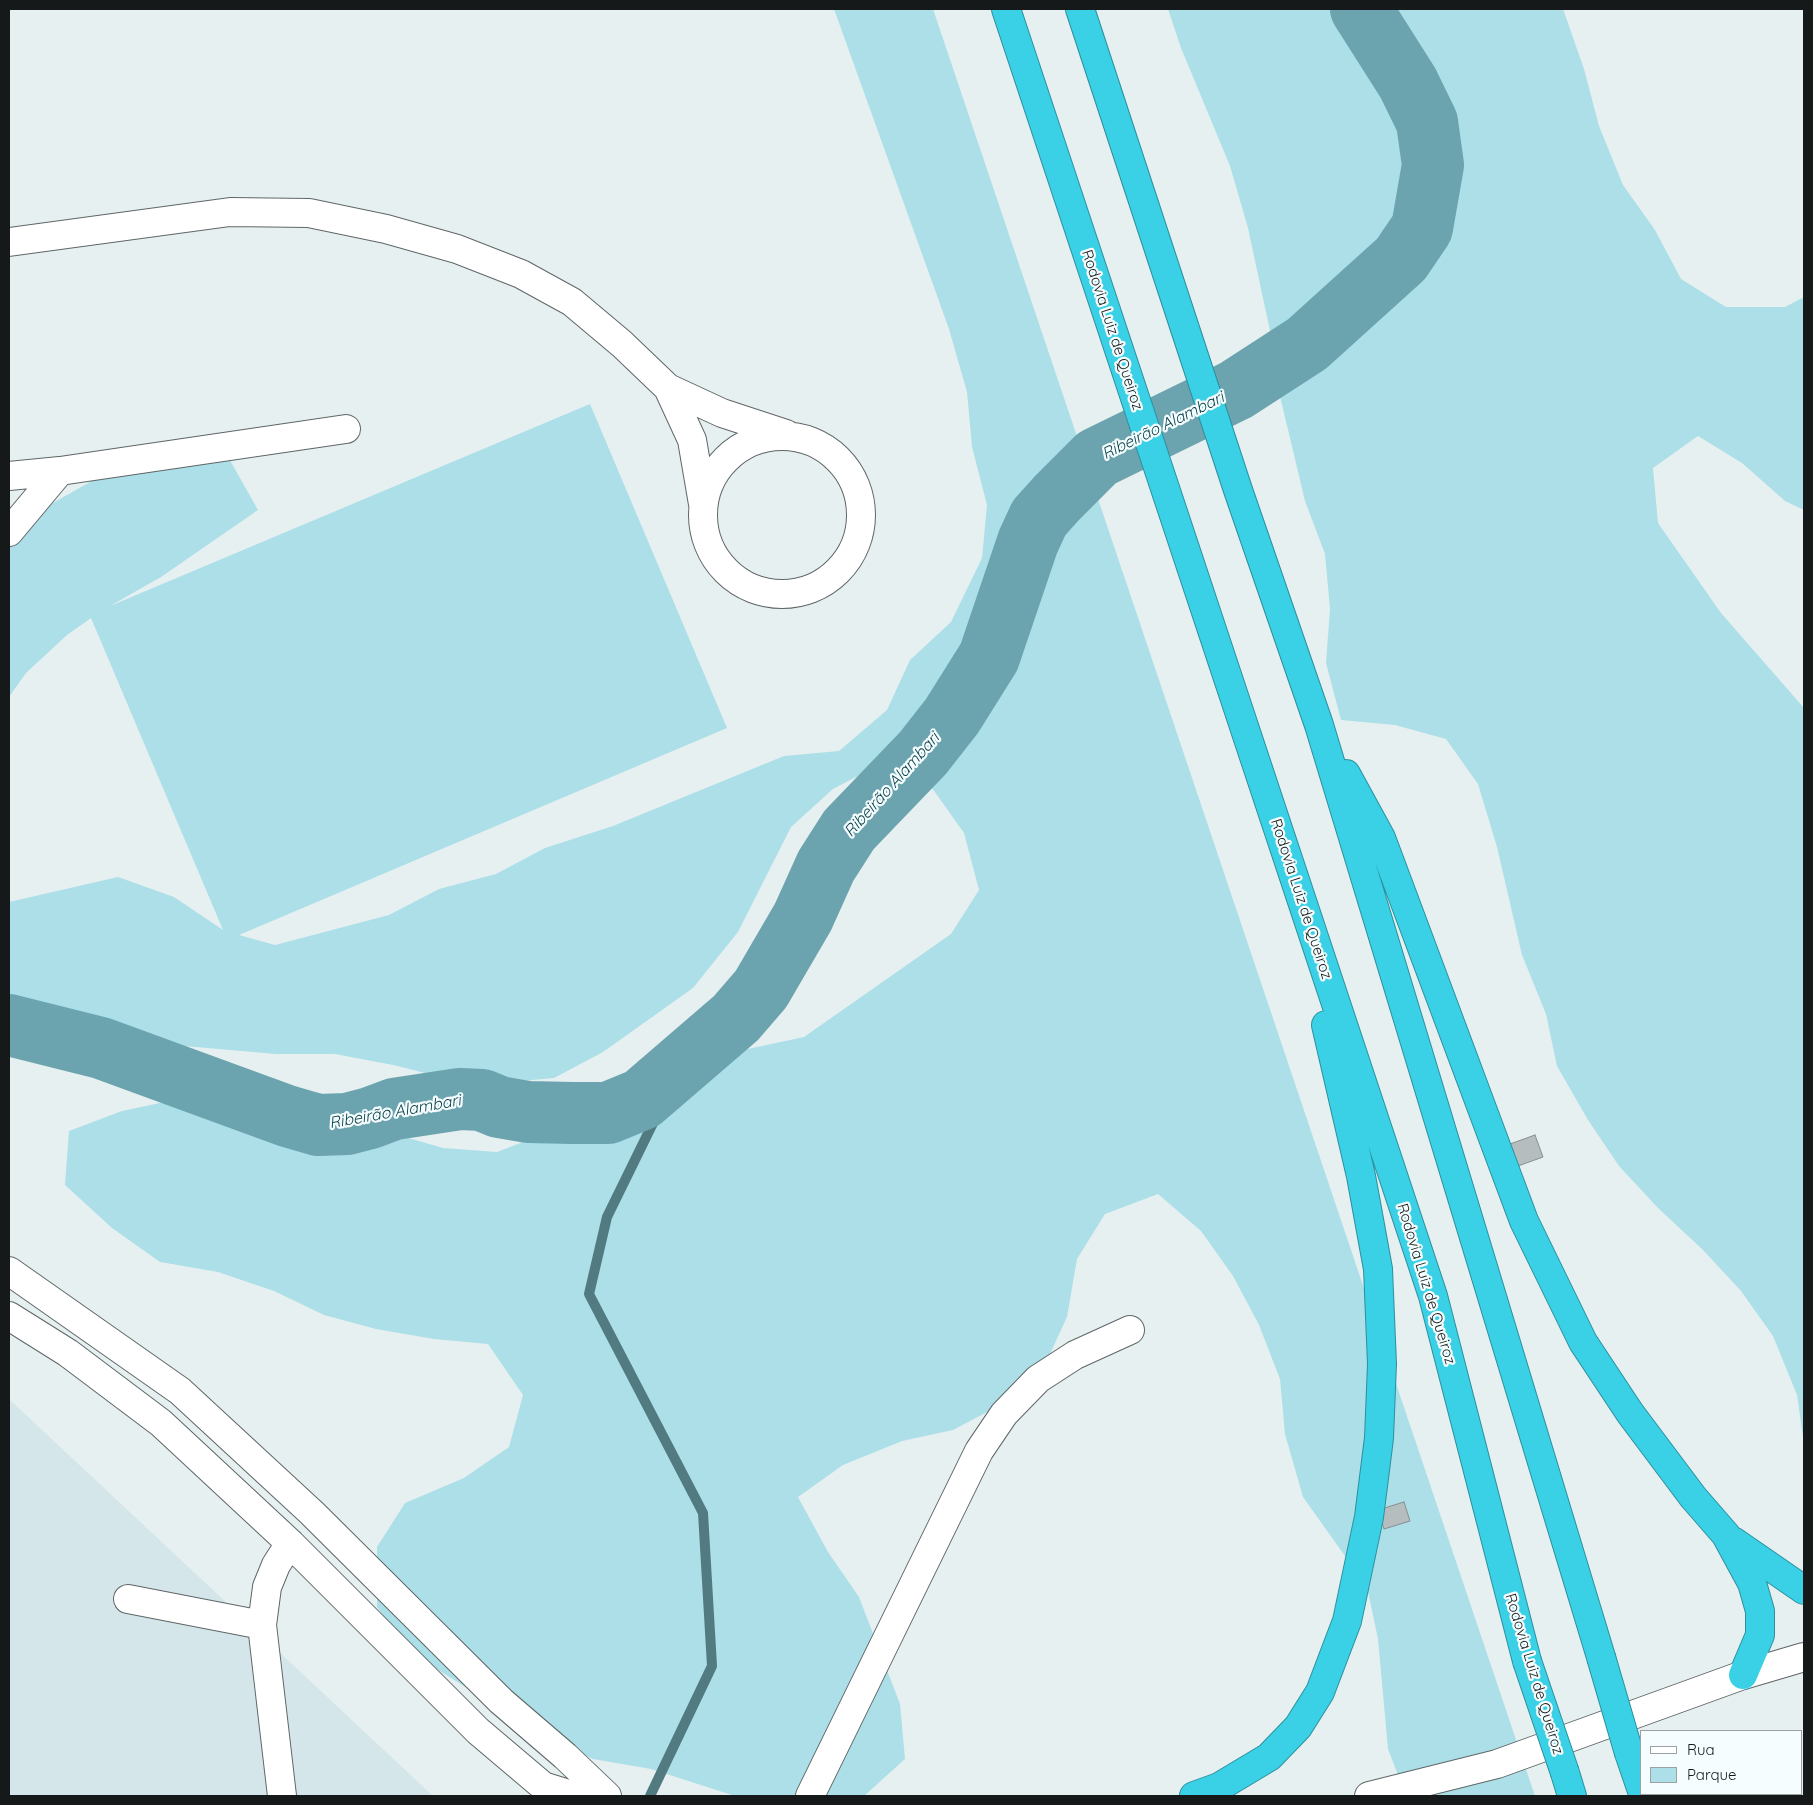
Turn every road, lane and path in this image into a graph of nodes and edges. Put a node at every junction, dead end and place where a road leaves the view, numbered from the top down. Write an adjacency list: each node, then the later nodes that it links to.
1 (1006, 9): 12 (highway, Rodovia Luiz de Queiroz)
2 (1080, 9): 11 (highway)
3 (9, 242): 4 (street)
4 (668, 388): 6 (street); 9 (street)
5 (346, 428): 7 (street)
6 (794, 436): 9 (street); 9 (street)
7 (60, 471): 8 (street); 10 (street)
8 (9, 476)
9 (703, 504)
10 (9, 532)
11 (1319, 725): 16 (highway); 25 (highway, bridge)
12 (1290, 865): 24 (highway, Rodovia Luiz de Queiroz, bridge); 31 (highway)
13 (9, 1271): 23 (street)
14 (9, 1316): 17 (street)
15 (1130, 1330): 30 (street)
16 (1726, 1535): 18 (highway); 22 (highway)
17 (290, 1543): 20 (street); 26 (street)
18 (1804, 1590)
19 (128, 1599): 20 (street)
20 (262, 1625): 27 (street)
21 (1804, 1657): 22 (street)
22 (1743, 1675): 32 (street)
23 (565, 1756): 26 (street); 29 (street)
24 (1568, 1785)
25 (1640, 1785)
26 (538, 1791): 28 (street)
27 (282, 1796)
28 (575, 1796)
29 (607, 1796)
30 (810, 1796)
31 (1194, 1796)
32 (1369, 1796)

